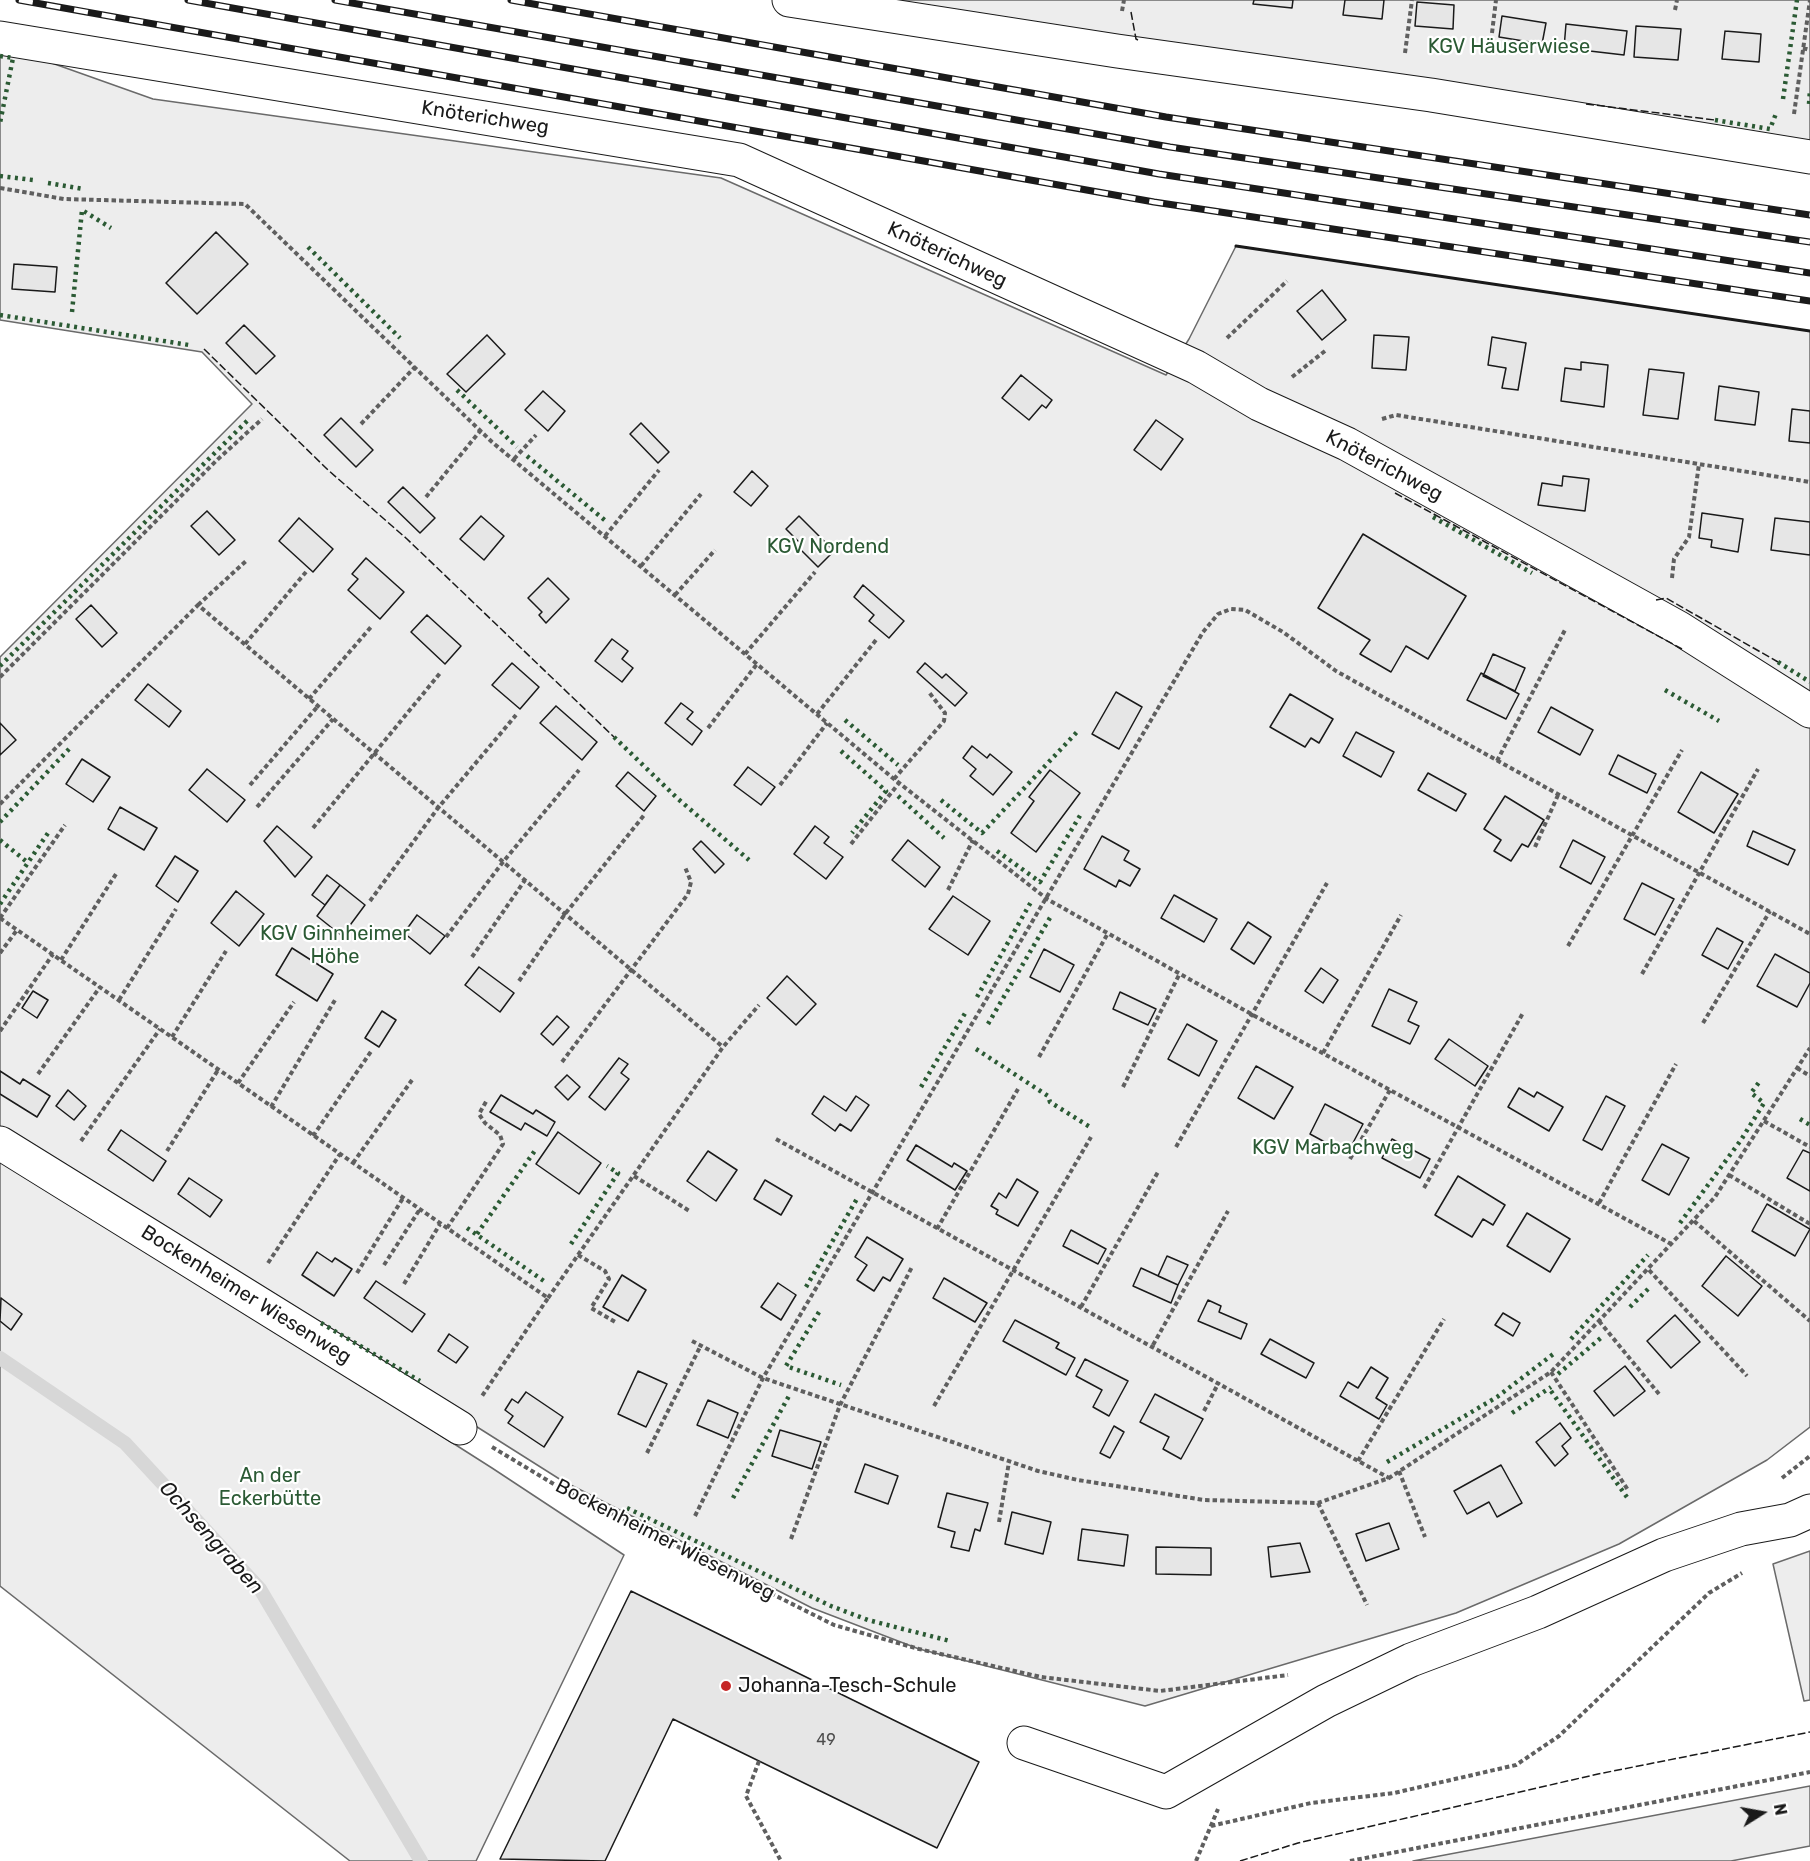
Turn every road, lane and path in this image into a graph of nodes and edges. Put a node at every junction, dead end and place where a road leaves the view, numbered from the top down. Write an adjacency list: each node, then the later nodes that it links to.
1 (789, 0): 12 (lane)
2 (1412, 0): 11 (path)
3 (1496, 0): 7 (path)
4 (1677, 0): 6 (path)
5 (1809, 0): 9 (path)
6 (1675, 10)
7 (1492, 33)
8 (0, 38): 16 (lane, Knöterichweg)
9 (1803, 48): 10 (path); 12 (path)
10 (1810, 50)
11 (1405, 57)
12 (1799, 155)
13 (0, 188): 15 (path)
14 (1287, 281): 16 (path)
15 (415, 367): 18 (path); 19 (path)
16 (1196, 368): 21 (lane, Knöterichweg)
17 (262, 419): 44 (path)
18 (361, 424)
19 (481, 430): 22 (path); 27 (path)
20 (536, 435): 22 (path)
21 (1347, 444): 23 (path); 48 (lane, Knöterichweg)
22 (514, 459): 28 (path)
23 (1699, 464): 25 (path); 34 (path)
24 (659, 470): 28 (path)
25 (1810, 482)
26 (701, 494): 31 (path)
27 (426, 497)
28 (605, 536): 31 (path)
29 (715, 550): 35 (path)
30 (246, 561): 36 (path)
31 (641, 566): 35 (path)
32 (306, 572): 40 (path)
33 (815, 572): 41 (path)
34 (1671, 589)
35 (675, 595): 41 (path)
36 (198, 605): 40 (path); 63 (path)
37 (371, 627): 46 (path)
38 (1566, 628): 56 (path)
39 (876, 640): 49 (path)
40 (245, 644): 46 (path)
41 (745, 654): 42 (path)
42 (757, 664): 49 (path); 53 (path)
43 (441, 672): 55 (path)
44 (0, 677)
45 (927, 691): 59 (path)
46 (309, 699): 47 (path)
47 (318, 706): 51 (path); 60 (path)
48 (1810, 711)
49 (817, 714): 52 (path)
50 (516, 715): 65 (path)
51 (333, 719): 55 (path); 64 (path)
52 (827, 723): 59 (path); 61 (path)
53 (708, 728)
54 (1682, 750): 69 (path)
55 (375, 754): 65 (path); 68 (path)
56 (1497, 761): 62 (path); 80 (path)
57 (1758, 769): 75 (path)
58 (579, 770): 73 (path)
59 (896, 781): 70 (path); 71 (path)
60 (250, 785)
61 (780, 785)
62 (1558, 795): 69 (path); 72 (path)
63 (0, 804)
64 (257, 807)
65 (438, 808): 73 (path); 81 (path)
66 (645, 814): 84 (path)
67 (65, 825): 86 (path)
68 (313, 828)
69 (1631, 835): 75 (path); 91 (path)
70 (973, 840): 79 (path); 80 (path)
71 (851, 844)
72 (1535, 847)
73 (503, 862): 77 (path); 90 (path)
74 (685, 867): 97 (path)
75 (1698, 872): 83 (path); 99 (path)
76 (116, 874): 96 (path)
77 (525, 880): 84 (path); 95 (path)
78 (1327, 883): 107 (path)
79 (948, 890)
80 (1047, 899): 88 (path); 147 (path)
81 (370, 901)
82 (176, 909): 102 (path)
83 (1770, 911): 89 (path); 108 (path)
84 (565, 914): 97 (path); 100 (path)
85 (1401, 915): 115 (path)
86 (0, 918): 87 (path)
87 (17, 930): 93 (path); 94 (path)
88 (1108, 933): 98 (path); 116 (path)
89 (1810, 934)
90 (446, 937)
91 (1568, 946)
92 (225, 951): 111 (path)
93 (0, 953)
94 (52, 954): 96 (path); 110 (path)
95 (472, 957)
96 (61, 960): 101 (path)
97 (631, 970): 112 (path); 117 (path)
98 (1180, 973): 107 (path); 125 (path)
99 (1642, 974)
100 (519, 981)
101 (100, 987): 102 (path); 121 (path)
102 (119, 1000): 109 (path)
103 (335, 1000): 129 (path)
104 (294, 1002): 124 (path)
105 (759, 1005): 112 (path)
106 (1523, 1013): 131 (path)
107 (1253, 1015): 115 (path); 137 (path)
108 (1703, 1023)
109 (160, 1029): 111 (path); 135 (path)
110 (0, 1031)
111 (172, 1037): 120 (path)
112 (723, 1047): 145 (path)
113 (1810, 1048): 119 (path)
114 (372, 1050): 132 (path)
115 (1323, 1053): 127 (path)
116 (1039, 1057)
117 (562, 1062)
118 (1676, 1064): 149 (path)
119 (1797, 1068): 122 (path); 130 (path)
120 (218, 1070): 124 (path); 139 (path)
121 (38, 1074)
122 (1810, 1076)
123 (412, 1080): 142 (path)
124 (238, 1083): 129 (path)
125 (1123, 1087)
126 (1018, 1089): 157 (path)
127 (1390, 1090): 131 (path); 141 (path)
128 (487, 1100): 156 (path)
129 (272, 1107): 132 (path)
130 (1764, 1121): 138 (path); 144 (path)
131 (1461, 1128): 146 (path); 149 (path)
132 (314, 1136): 140 (path)
133 (1091, 1137): 163 (path)
134 (776, 1139): 147 (path)
135 (81, 1141)
136 (0, 1143): 184 (lane, Bockenheimer Wiesenweg)
137 (1176, 1147)
138 (1810, 1147)
139 (166, 1151)
140 (340, 1154): 142 (path); 160 (path)
141 (1350, 1159)
142 (353, 1163): 148 (path)
143 (1158, 1172): 168 (path)
144 (1729, 1175): 153 (path); 155 (path)
145 (634, 1176): 152 (path); 159 (path)
146 (1424, 1188)
147 (873, 1194): 157 (path); 178 (path)
148 (404, 1198): 150 (path); 165 (path)
149 (1599, 1203): 158 (path)
150 (420, 1209): 154 (path); 161 (path)
151 (1228, 1211): 175 (path)
152 (691, 1212)
153 (1694, 1221): 158 (path); 171 (path)
154 (440, 1224): 156 (path); 166 (path)
155 (1810, 1224)
156 (447, 1228): 167 (path)
157 (937, 1229): 163 (path)
158 (1673, 1245): 164 (path)
159 (578, 1255): 167 (path); 172 (path)
160 (268, 1263)
161 (384, 1265)
162 (912, 1267): 181 (path)
163 (1012, 1269): 168 (path); 182 (path)
164 (1649, 1270): 170 (path); 177 (path)
165 (357, 1273)
166 (404, 1284)
167 (548, 1298): 184 (path)
168 (1081, 1307): 175 (path)
169 (1444, 1319): 186 (path)
170 (1599, 1321): 176 (path); 180 (path)
171 (1810, 1321)
172 (617, 1323)
173 (692, 1341): 174 (path)
174 (701, 1345): 178 (path); 185 (path)
175 (1153, 1345): 179 (path)
176 (1551, 1372): 188 (path); 190 (path)
177 (1747, 1376)
178 (763, 1378): 181 (path); 193 (path)
179 (1219, 1382): 183 (path); 186 (path)
180 (1659, 1394)
181 (840, 1405): 187 (path); 196 (path)
182 (934, 1406)
183 (1204, 1411)
184 (460, 1428): 199 (path, Bockenheimer Wiesenweg)
185 (647, 1453)
186 (1358, 1461): 189 (path)
187 (1009, 1462): 191 (path); 194 (path)
188 (1399, 1471): 189 (path); 195 (path)
189 (1389, 1478): 191 (path)
190 (1628, 1490)
191 (1318, 1503): 198 (path)
192 (1810, 1511): 200 (lane)
193 (695, 1516)
194 (999, 1522)
195 (1425, 1538)
196 (791, 1539)
197 (1750, 1568): 203 (path)
198 (1367, 1605)
199 (1297, 1674)
200 (1024, 1743)
201 (759, 1761): 204 (path)
202 (1810, 1772): 205 (path)
203 (1210, 1826)
204 (781, 1861)
205 (1350, 1861)

